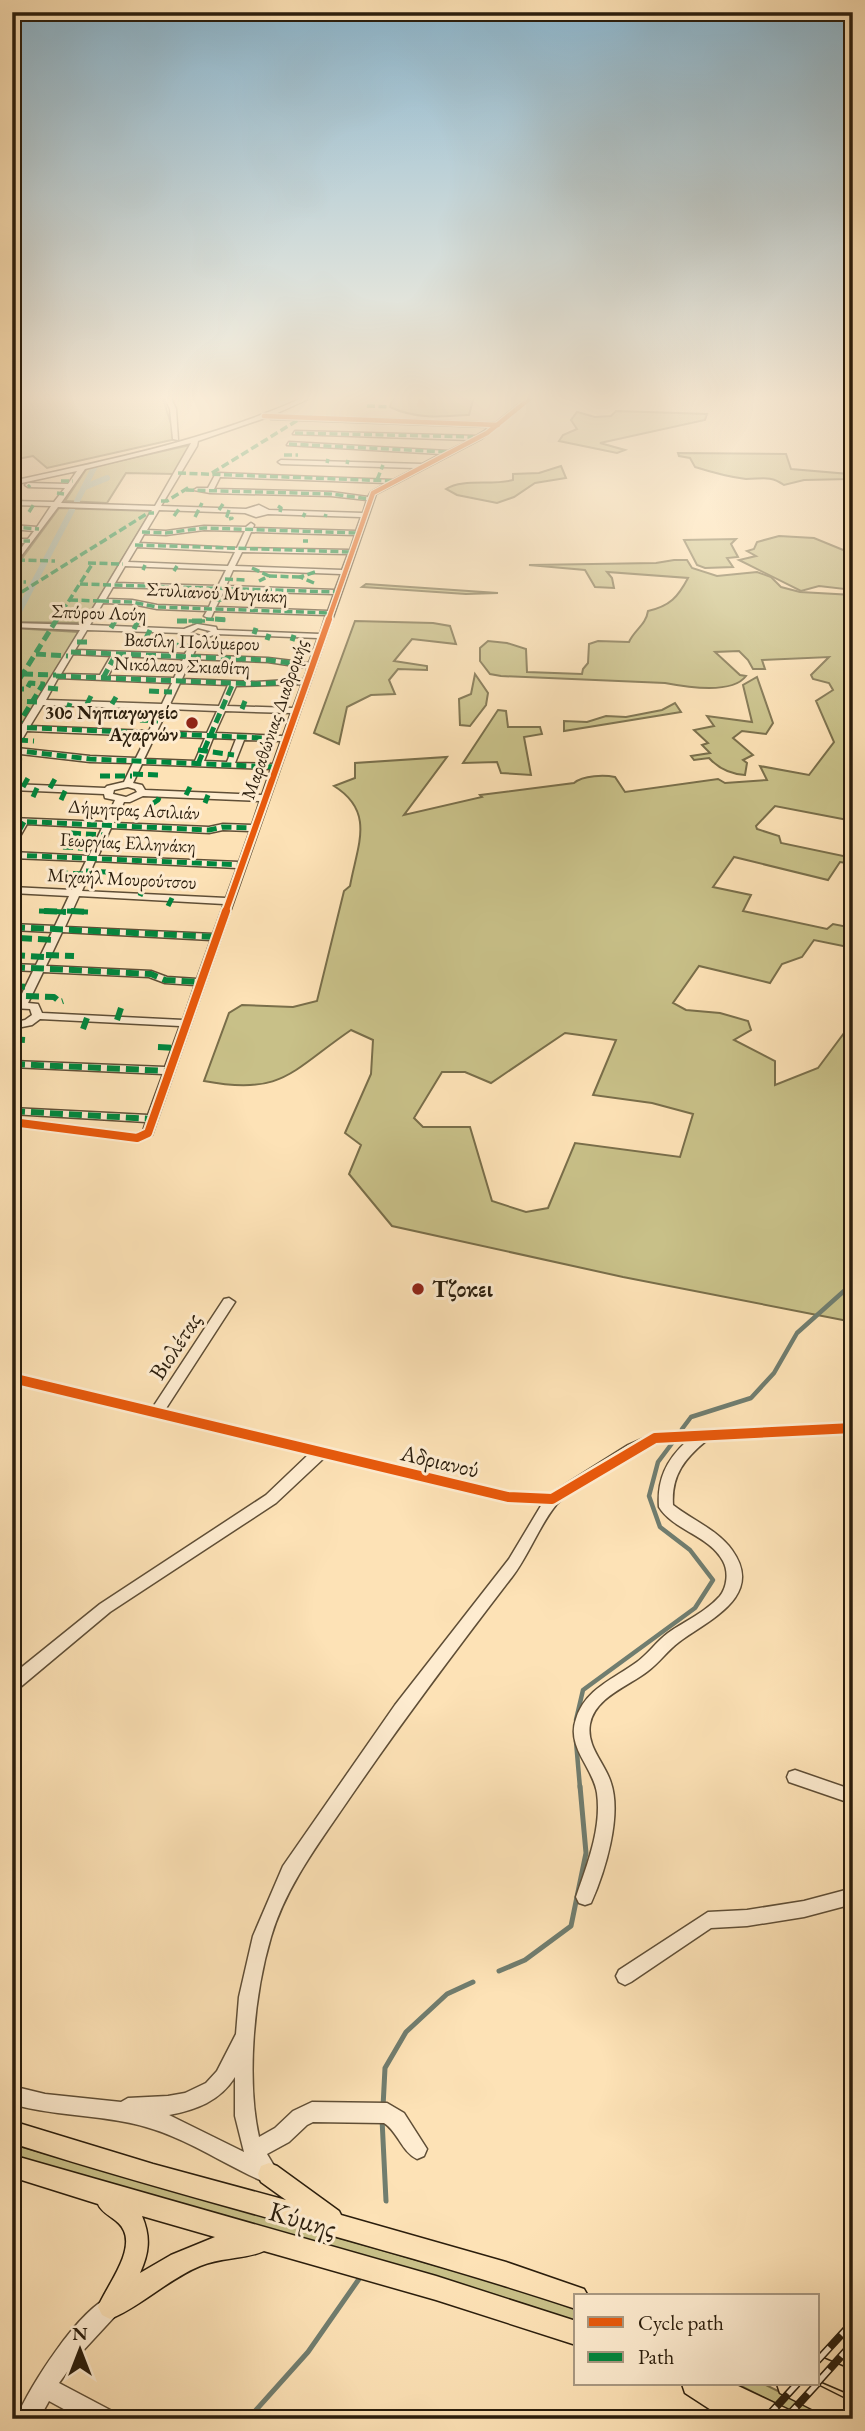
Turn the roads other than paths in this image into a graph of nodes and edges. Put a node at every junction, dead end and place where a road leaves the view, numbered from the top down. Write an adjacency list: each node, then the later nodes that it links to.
1 (54, 509): 8 (street)
2 (156, 509): 11 (street)
3 (200, 509): 5 (street)
4 (367, 509): 6 (street, Μαραθώνιας Διαδρομής)
5 (257, 511): 6 (street); 9 (street)
6 (365, 515): 12 (street, Μαραθώνιας Διαδρομής)
7 (12, 527): 8 (street)
8 (39, 529): 14 (street)
9 (249, 530): 10 (street); 11 (street); 16 (street)
10 (307, 531): 12 (street); 17 (street)
11 (142, 532): 15 (street)
12 (359, 533): 18 (street, Μαραθώνιας Διαδρομής)
13 (12, 541): 14 (street)
14 (30, 541): 19 (street)
15 (135, 545): 16 (street); 20 (street)
16 (239, 550): 17 (street); 21 (street)
17 (299, 550): 18 (street)
18 (352, 552): 22 (street, Μαραθώνιας Διαδρομής)
19 (14, 562)
20 (124, 564): 21 (street); 23 (street)
21 (231, 568): 22 (street); 24 (street)
22 (345, 572): 25 (street, Μαραθώνιας Διαδρομής)
23 (111, 585): 24 (street); 26 (street)
24 (221, 588): 25 (street); 27 (street)
25 (338, 592): 28 (street, Μαραθώνιας Διαδρομής)
26 (102, 601): 27 (street, Στυλιανού Μυγιάκη); 31 (street)
27 (211, 609): 28 (street, Στυλιανού Μυγιάκη); 30 (street)
28 (330, 613): 34 (street, Μαραθώνιας Διαδρομής)
29 (12, 625): 31 (street, Σπύρου Λούη)
30 (203, 626): 32 (street); 33 (street)
31 (86, 627): 32 (street, Σπύρου Λούη); 36 (street)
32 (185, 631): 35 (street)
33 (215, 632): 34 (street); 35 (street)
34 (322, 636): 39 (street, Μαραθώνιας Διαδρομής)
35 (197, 638): 38 (street)
36 (71, 652): 37 (street, Βασίλη Πολύμερου); 40 (street)
37 (116, 654): 38 (street, Βασίλη Πολύμερου); 41 (street)
38 (189, 657): 39 (street, Βασίλη Πολύμερου); 42 (street)
39 (312, 666): 43 (street, Μαραθώνιας Διαδρομής)
40 (56, 676): 41 (street, Νικόλαου Σκιαθίτη); 45 (street)
41 (103, 678): 42 (street, Νικόλαου Σκιαθίτη)
42 (177, 681): 44 (street, Νικόλαου Σκιαθίτη); 46 (street)
43 (306, 681): 44 (street, Νικόλαου Σκιαθίτη); 48 (street, Μαραθώνιας Διαδρομής)
44 (233, 683): 47 (street)
45 (40, 702): 46 (street); 49 (street)
46 (165, 706): 47 (street); 50 (street)
47 (222, 708): 48 (street); 51 (street)
48 (296, 711): 53 (street, Μαραθώνιας Διαδρομής)
49 (25, 728): 50 (street); 54 (street)
50 (152, 733): 51 (street); 55 (street)
51 (210, 736): 52 (street); 56 (street)
52 (241, 737): 53 (street); 57 (street)
53 (286, 739): 58 (street, Μαραθώνιας Διαδρομής)
54 (12, 750): 55 (street)
55 (139, 761): 56 (street); 59 (street)
56 (198, 764): 57 (street)
57 (230, 765): 58 (street)
58 (276, 767): 63 (street, Μαραθώνιας Διαδρομής)
59 (128, 784): 61 (street); 62 (street)
60 (12, 787): 61 (street)
61 (107, 791): 64 (street)
62 (142, 793): 63 (street); 64 (street)
63 (265, 798): 68 (street, Μαραθώνιας Διαδρομής)
64 (120, 800): 67 (street)
65 (12, 821): 66 (street, Δήμητρας Ασιλιάν)
66 (24, 821): 67 (street, Δήμητρας Ασιλιάν); 69 (street)
67 (108, 825): 68 (street, Δήμητρας Ασιλιάν); 71 (street)
68 (255, 828): 72 (street, Μαραθώνιας Διαδρομής)
69 (12, 843)
70 (12, 855): 71 (street, Γεωργίας Ελληνάκη)
71 (92, 858): 72 (street, Γεωργίας Ελληνάκη); 74 (street)
72 (242, 865): 75 (street, Μαραθώνιας Διαδρομής)
73 (12, 890): 74 (street, Μιχαήλ Μουρούτσου)
74 (75, 893): 75 (street, Μιχαήλ Μουρούτσου); 77 (street)
75 (229, 901): 78 (street, Μαραθώνιας Διαδρομής)
76 (12, 927): 77 (street)
77 (58, 929): 78 (street); 80 (street)
78 (217, 937): 81 (street, Μαραθώνιας Διαδρομής)
79 (12, 967): 80 (street)
80 (40, 968): 81 (street); 82 (street)
81 (201, 982): 84 (street, Μαραθώνιας Διαδρομής)
82 (18, 1004): 83 (street)
83 (38, 1016): 84 (street); 85 (street)
84 (187, 1023): 87 (street, Μαραθώνιας Διαδρομής)
85 (12, 1026)
86 (12, 1064): 87 (street)
87 (170, 1071): 89 (street, Μαραθώνιας Διαδρομής)
88 (12, 1111): 89 (street)
89 (153, 1119): 90 (street, Μαραθώνιας Διαδρομής)
90 (12, 1122)
91 (229, 1302): 93 (street, Βιολέτας)
92 (12, 1378): 93 (street, Αδριανού)
93 (156, 1413): 96 (street, Αδριανού)
94 (853, 1428): 95 (street)
95 (703, 1435): 97 (street); 102 (street)
96 (322, 1451): 97 (street, Αδριανού); 98 (street)
97 (552, 1499): 104 (street)
98 (12, 1684)
99 (794, 1777): 100 (street)
100 (853, 1797)
101 (853, 1896): 103 (street)
102 (585, 1897)
103 (625, 1976)
104 (245, 2031): 106 (street); 110 (street)
105 (12, 2095): 106 (street)
106 (100, 2109): 112 (street)
107 (367, 2113): 109 (street); 110 (street)
108 (12, 2132): 114 (main road, Κύμης)
109 (417, 2149)
110 (253, 2151): 112 (street)
111 (12, 2166): 113 (main road, Κύμης)
112 (269, 2174): 114 (main road)
113 (82, 2188): 115 (main road, Κύμης); 117 (main road)
114 (337, 2224): 116 (main road, Κύμης)
115 (277, 2243): 117 (main road); 118 (main road, Κύμης)
116 (574, 2296)
117 (110, 2307): 124 (street)
118 (574, 2332)
119 (820, 2369): 120 (main road)
120 (853, 2383)
121 (697, 2386): 128 (main road)
122 (712, 2386): 129 (main road)
123 (793, 2386): 125 (main road)
124 (44, 2387): 126 (street); 127 (street)
125 (853, 2416)
126 (27, 2419)
127 (104, 2419)
128 (748, 2419)
129 (780, 2419)

